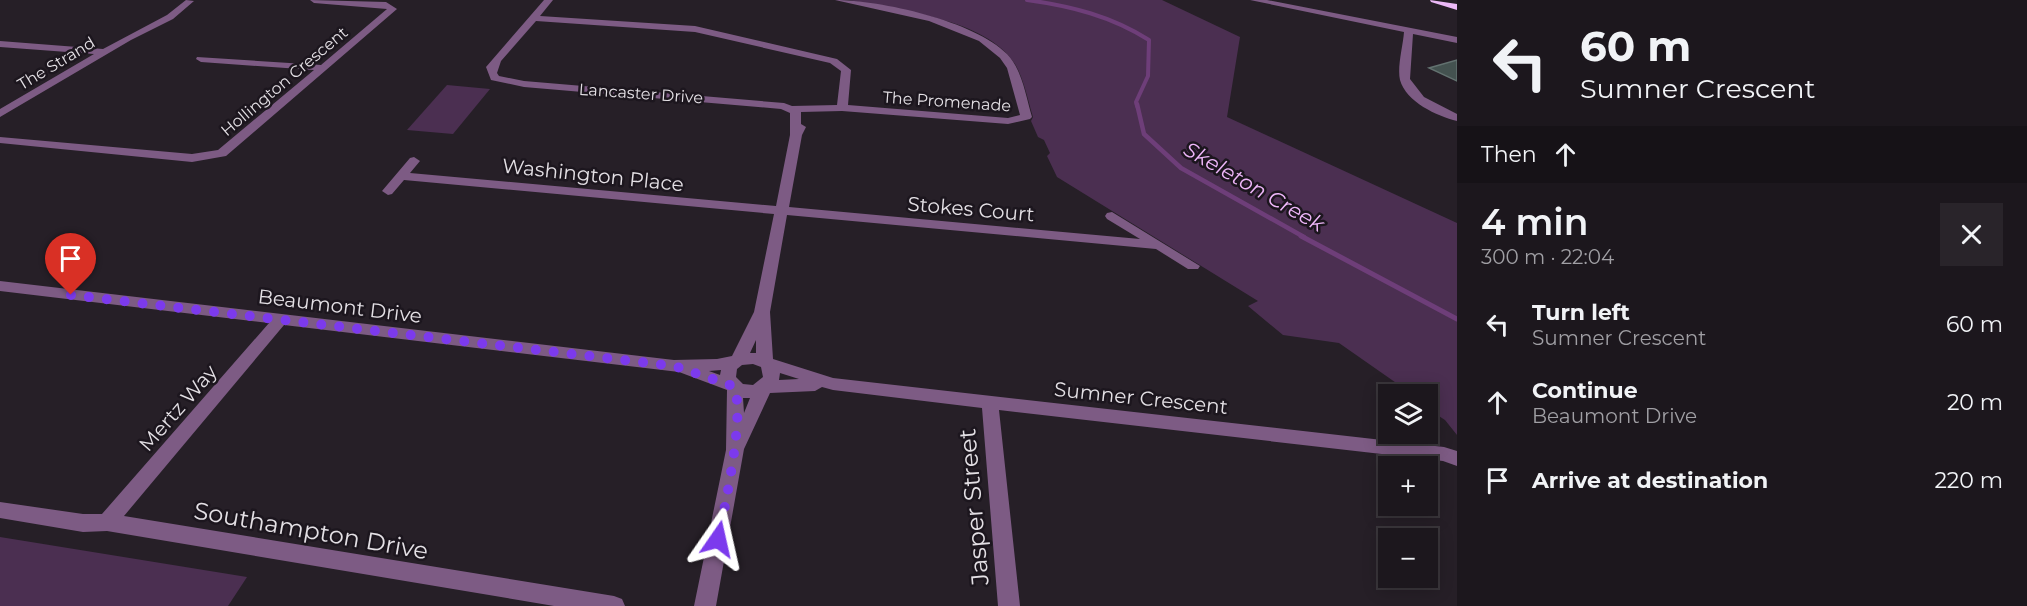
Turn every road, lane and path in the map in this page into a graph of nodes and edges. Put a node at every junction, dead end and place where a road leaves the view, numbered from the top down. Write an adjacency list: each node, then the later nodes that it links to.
1 (314, 0): 14 (street, Hollington Crescent)
2 (549, 0): 8 (street, Lancaster Drive)
3 (839, 0): 15 (street, The Promenade)
4 (1254, 0): 9 (street)
5 (1435, 0): 7 (highway)
6 (191, 1): 12 (street, The Strand)
7 (1457, 7)
8 (535, 18): 15 (street); 16 (street, Lancaster Drive)
9 (1409, 31): 10 (street); 18 (street)
10 (1457, 40)
11 (0, 44): 12 (street)
12 (104, 52): 17 (street, The Strand)
13 (201, 59): 14 (street)
14 (325, 68): 19 (street, Hollington Crescent)
15 (842, 108): 16 (street, The Promenade)
16 (798, 109): 23 (street)
17 (0, 114)
18 (1457, 118)
19 (0, 140)
20 (414, 161): 21 (street)
21 (401, 176): 22 (street); 23 (street, Washington Place)
22 (387, 190)
23 (781, 213): 25 (street, Stokes Court); 28 (street)
24 (1112, 216): 25 (street, Stokes Court)
25 (1156, 245): 26 (street, Stokes Court)
26 (1193, 266)
27 (0, 286): 29 (street, Beaumont Drive)
28 (762, 312): 30 (street); 31 (street)
29 (279, 320): 32 (street, Beaumont Drive); 40 (street, Mertz Way)
30 (737, 361): 31 (street); 32 (street); 34 (street)
31 (766, 363): 33 (street, Sumner Crescent); 35 (street)
32 (674, 366): 34 (street)
33 (833, 384): 35 (street, Sumner Crescent); 36 (street, Sumner Crescent)
34 (734, 387): 35 (street); 37 (street)
35 (765, 388): 37 (street)
36 (990, 403): 38 (street, Sumner Crescent); 43 (street, Jasper Street)
37 (735, 450): 42 (street)
38 (1453, 455)
39 (0, 510): 40 (street, Southampton Drive)
40 (107, 522): 41 (street, Southampton Drive)
41 (614, 606)
42 (705, 606)
43 (1009, 606)

